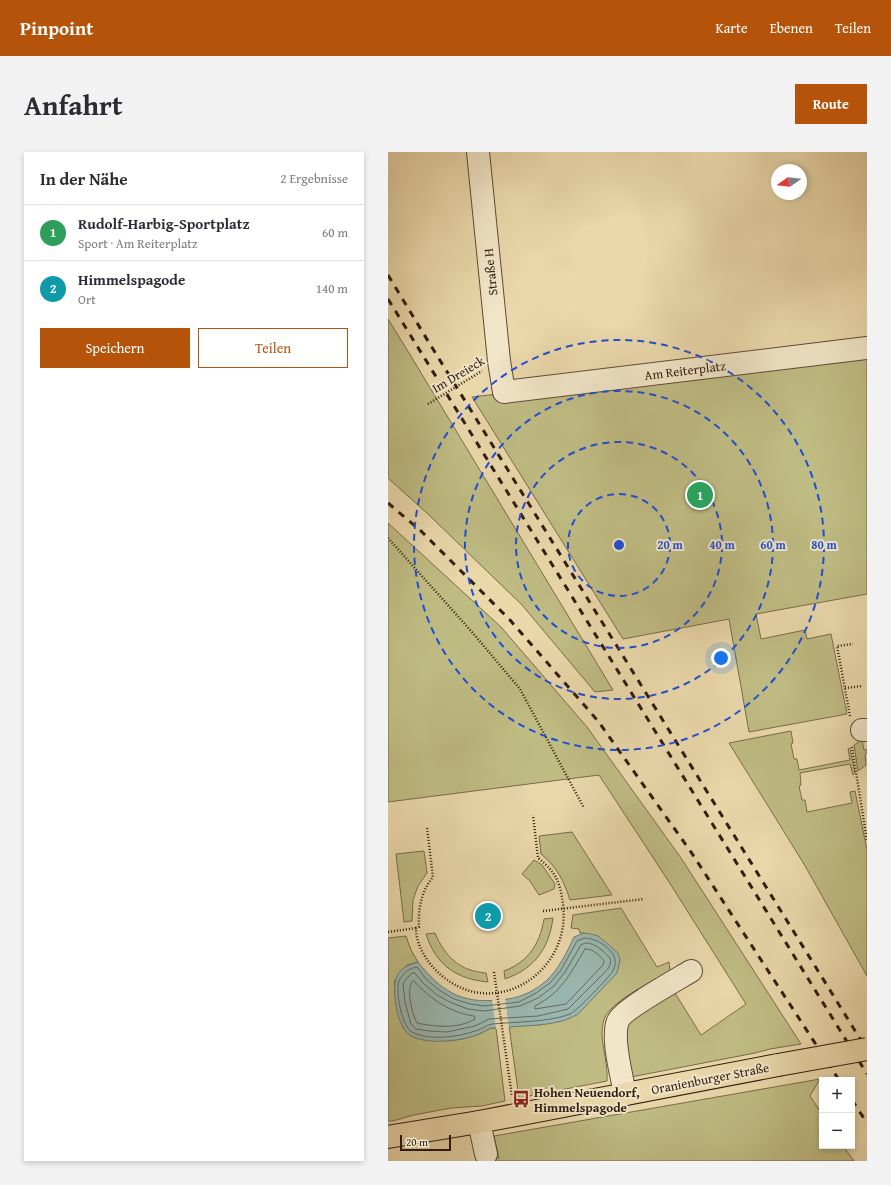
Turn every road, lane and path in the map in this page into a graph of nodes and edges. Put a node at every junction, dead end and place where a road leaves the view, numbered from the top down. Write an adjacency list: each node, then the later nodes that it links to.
1 (478, 152): 3 (street, Straße H)
2 (867, 348): 4 (street, Am Reiterplatz)
3 (499, 361): 4 (street, Straße H); 5 (path, Im Dreieck)
4 (504, 392)
5 (428, 404)
6 (388, 538): 9 (path)
7 (862, 686): 8 (path)
8 (845, 688)
9 (584, 808)
10 (533, 815): 13 (path)
11 (427, 828): 15 (path)
12 (644, 899): 13 (path)
13 (563, 909): 14 (path); 19 (path)
14 (543, 911)
15 (416, 928): 16 (path); 19 (path)
16 (388, 932)
17 (690, 971): 22 (street)
18 (494, 972): 19 (path)
19 (498, 992): 21 (path)
20 (867, 1049): 22 (main road, Oranienburger Straße, bridge)
21 (509, 1075)
22 (625, 1094): 23 (main road, Oranienburger Straße)
23 (479, 1122): 24 (main road, Oranienburger Straße); 25 (street)
24 (388, 1137)
25 (486, 1154)

